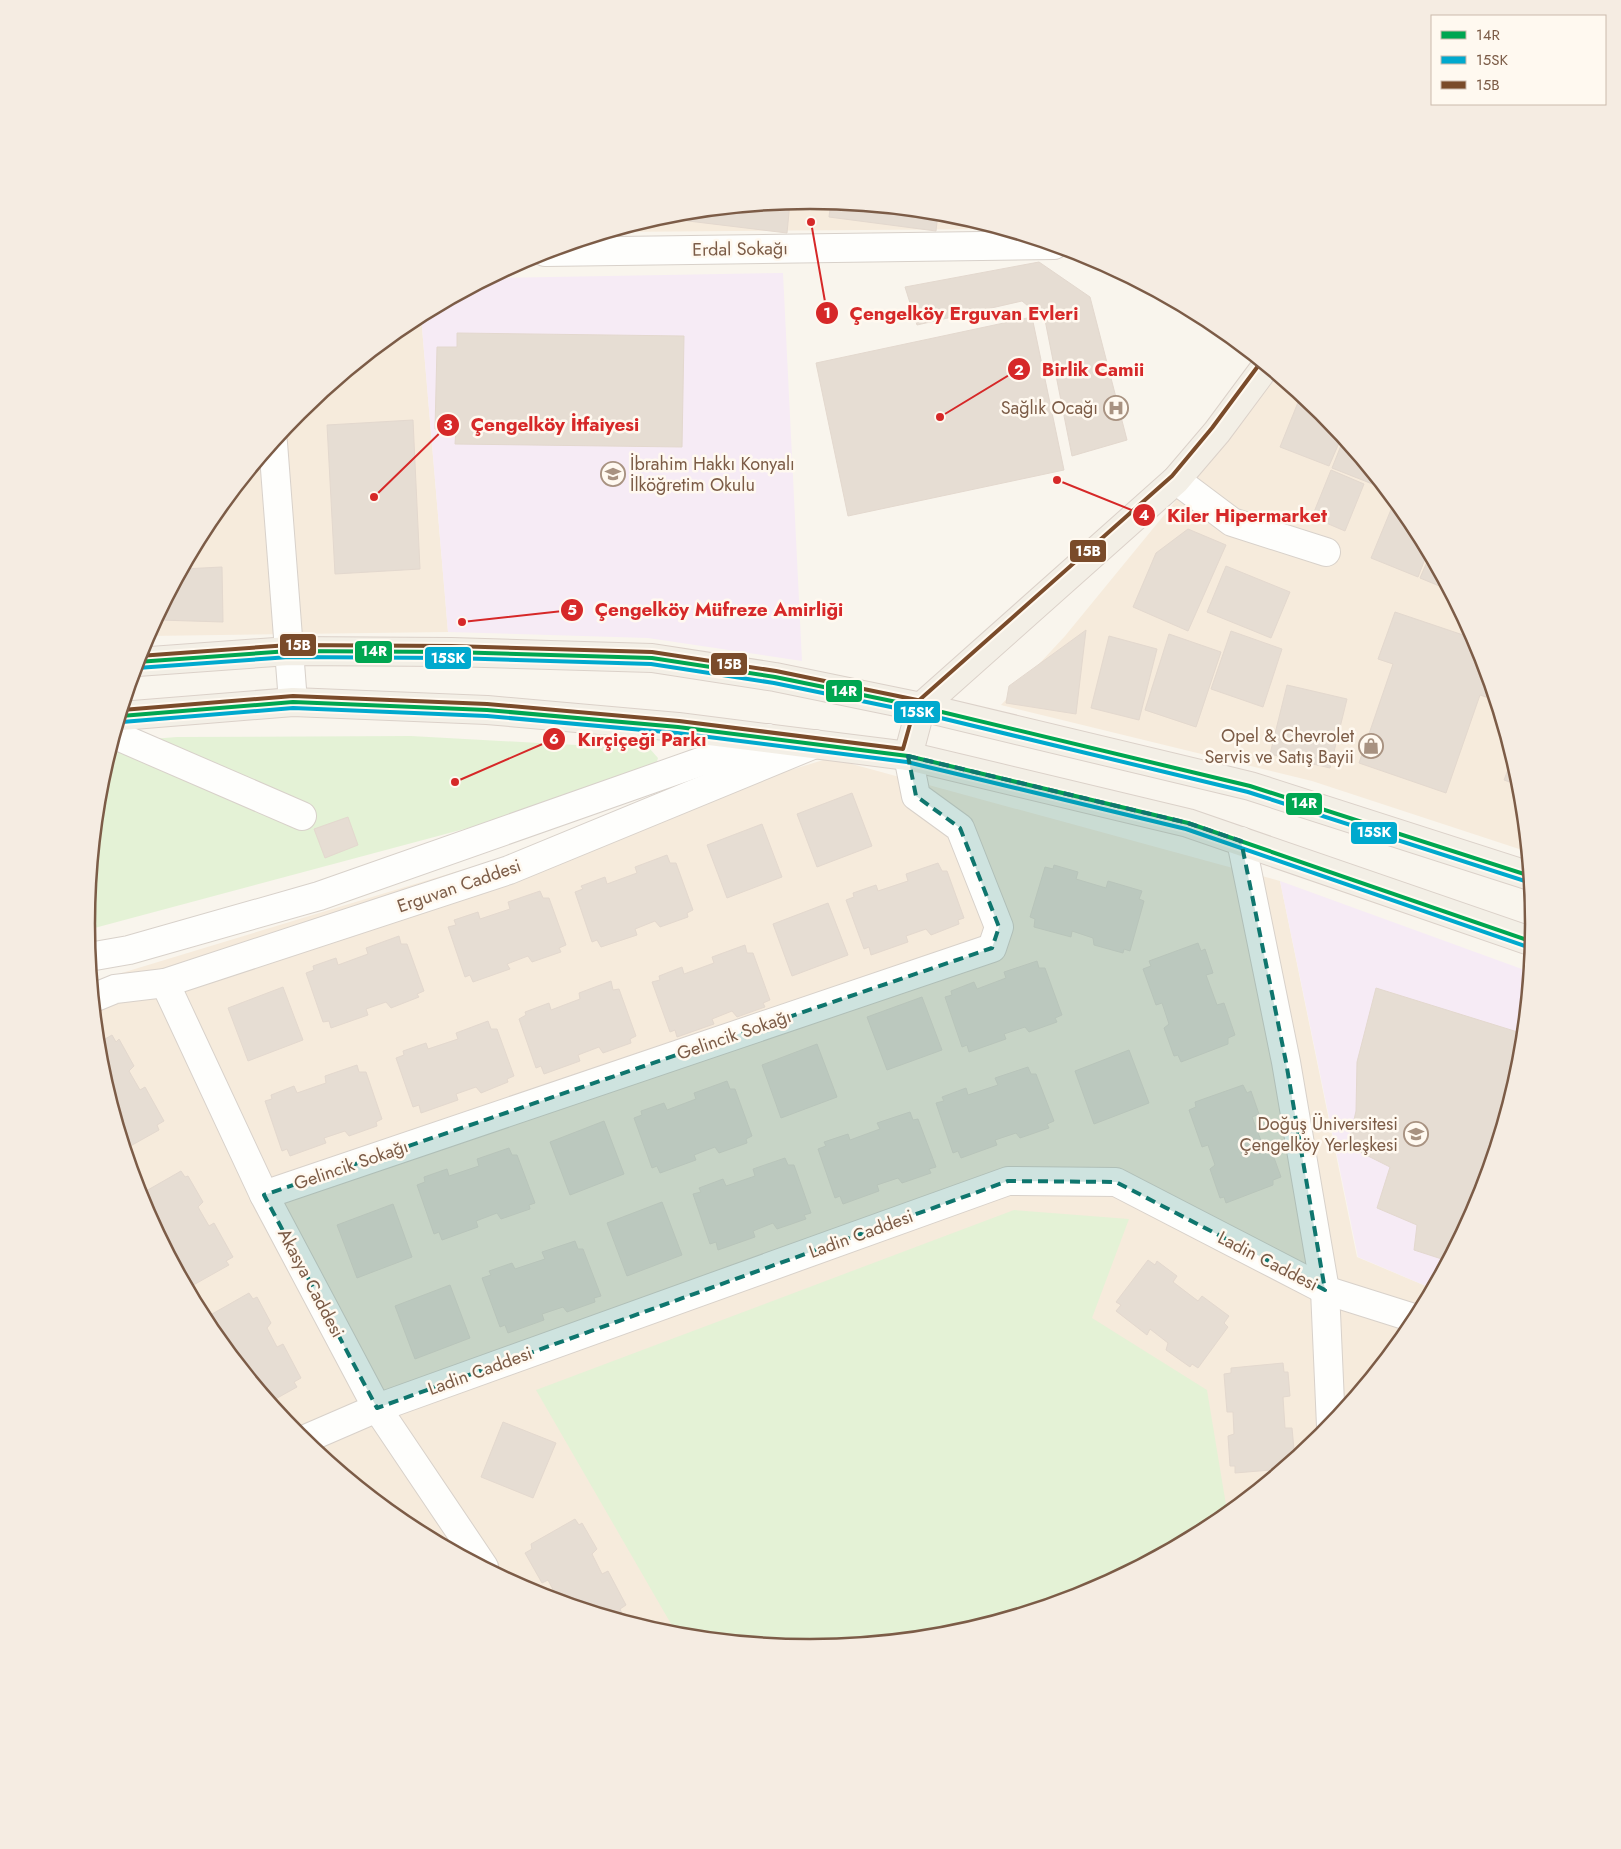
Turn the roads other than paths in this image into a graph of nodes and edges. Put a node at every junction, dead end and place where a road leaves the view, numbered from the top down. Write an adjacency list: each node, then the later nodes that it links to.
1 (1035, 245): 2 (street, Erdal Sokağı)
2 (568, 252)
3 (1262, 371): 5 (main road)
4 (274, 452): 7 (street)
5 (1176, 480): 6 (street); 10 (main road)
6 (1326, 552)
7 (288, 651): 8 (main road); 9 (street); 10 (main road)
8 (145, 661)
9 (293, 702): 11 (main road); 13 (main road)
10 (921, 706): 15 (main road); 18 (main road)
11 (126, 715)
12 (120, 737): 16 (street)
13 (768, 738): 14 (main road); 20 (street)
14 (815, 744): 15 (main road); 21 (street, Erguvan Caddesi)
15 (908, 756): 17 (main road); 23 (street, Gelincik Sokağı)
16 (302, 816)
17 (1241, 841): 19 (main road); 24 (street)
18 (1524, 874)
19 (1525, 939)
20 (96, 956)
21 (165, 983): 22 (street, Erguvan Caddesi); 23 (street, Akasya Caddesi)
22 (99, 996)
23 (264, 1195): 26 (street, Akasya Caddesi)
24 (1325, 1290): 25 (street, Ladin Caddesi); 26 (street, Ladin Caddesi); 27 (street)
25 (1409, 1316)
26 (377, 1408): 28 (street, Ladin Caddesi); 29 (street, Akasya Caddesi)
27 (1330, 1415)
28 (312, 1436)
29 (477, 1557)

